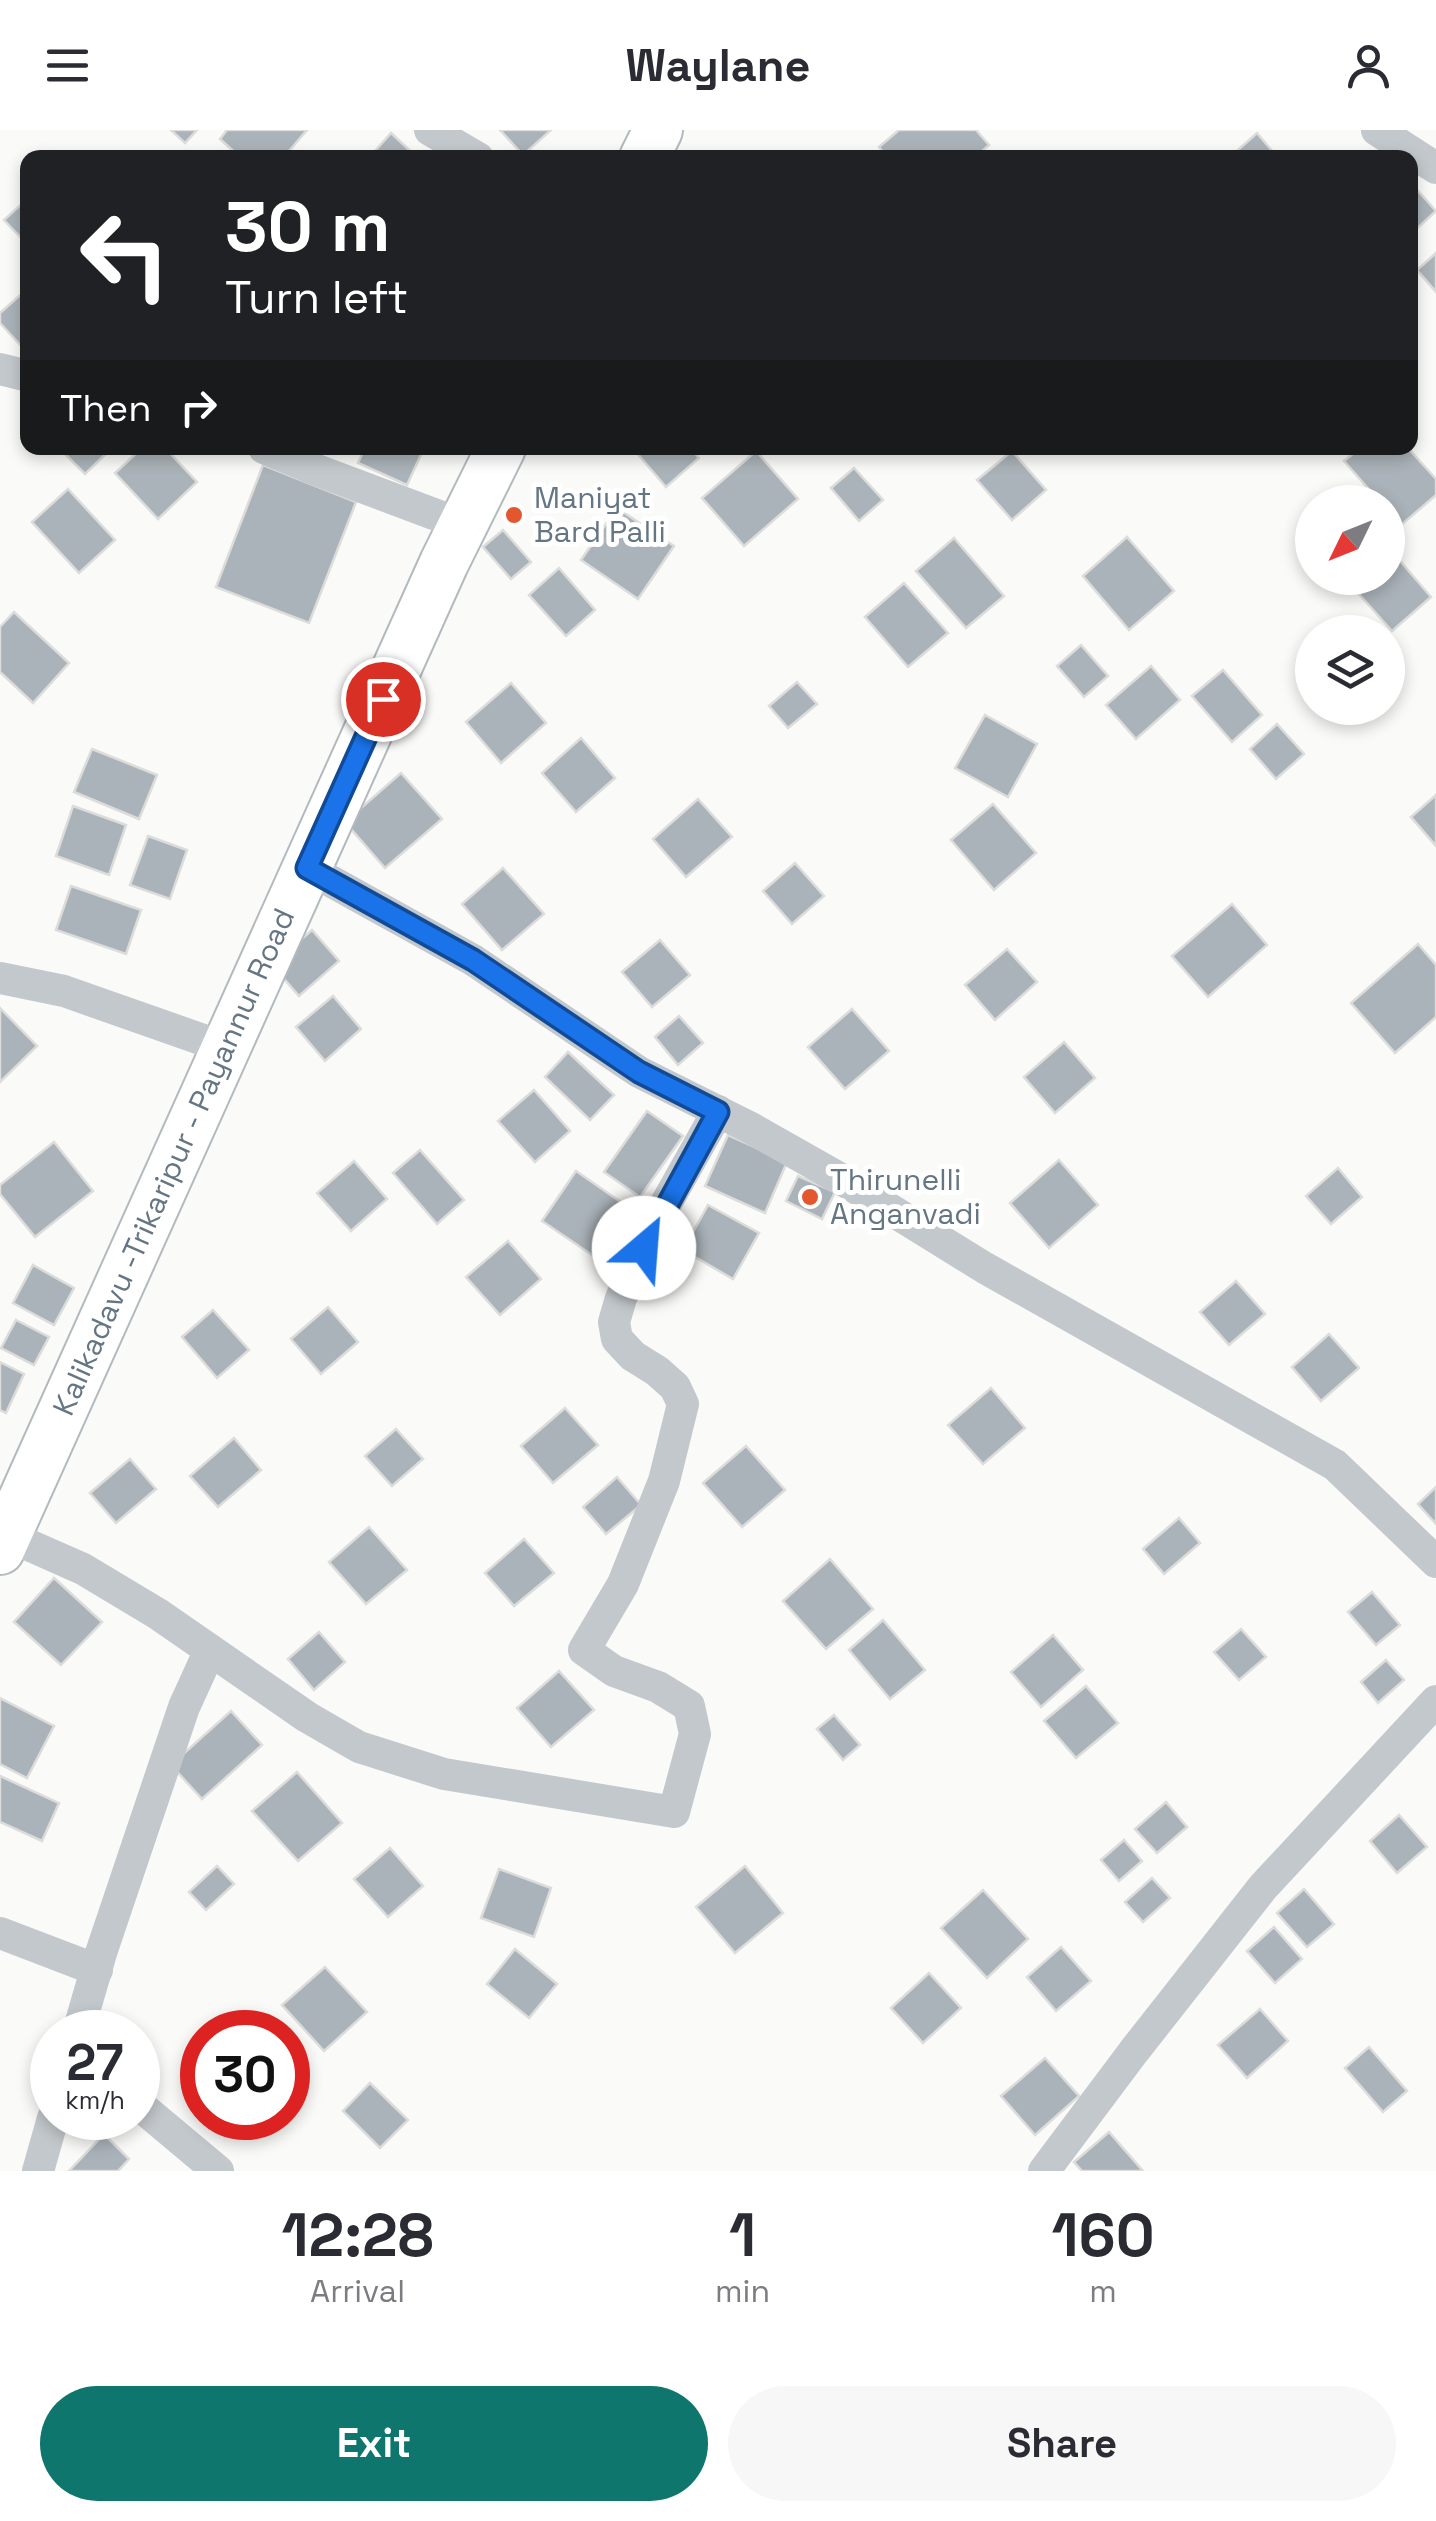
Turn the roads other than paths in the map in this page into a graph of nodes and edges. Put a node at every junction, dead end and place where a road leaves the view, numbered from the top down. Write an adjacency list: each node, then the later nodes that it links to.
1 (430, 130): 3 (street)
2 (1378, 130): 4 (street)
3 (464, 150)
4 (1409, 150)
5 (281, 455): 7 (street)
6 (498, 455): 7 (main road, Kalikadavu -Trikaripur - Payannur Road)
7 (463, 525): 8 (main road, Kalikadavu -Trikaripur - Payannur Road)
8 (307, 868): 10 (main road, Kalikadavu -Trikaripur - Payannur Road); 11 (street)
9 (0, 978): 10 (street)
10 (226, 1048): 12 (main road, Kalikadavu -Trikaripur - Payannur Road)
11 (718, 1112): 13 (street); 14 (street)
12 (4, 1532): 14 (street)
13 (1436, 1562)
14 (210, 1650): 17 (street)
15 (1436, 1701): 23 (street)
16 (0, 1933): 17 (street)
17 (97, 1970): 18 (street)
18 (85, 2010)
19 (160, 2122): 22 (street)
20 (46, 2140): 21 (street)
21 (38, 2171)
22 (218, 2171)
23 (1044, 2171)

